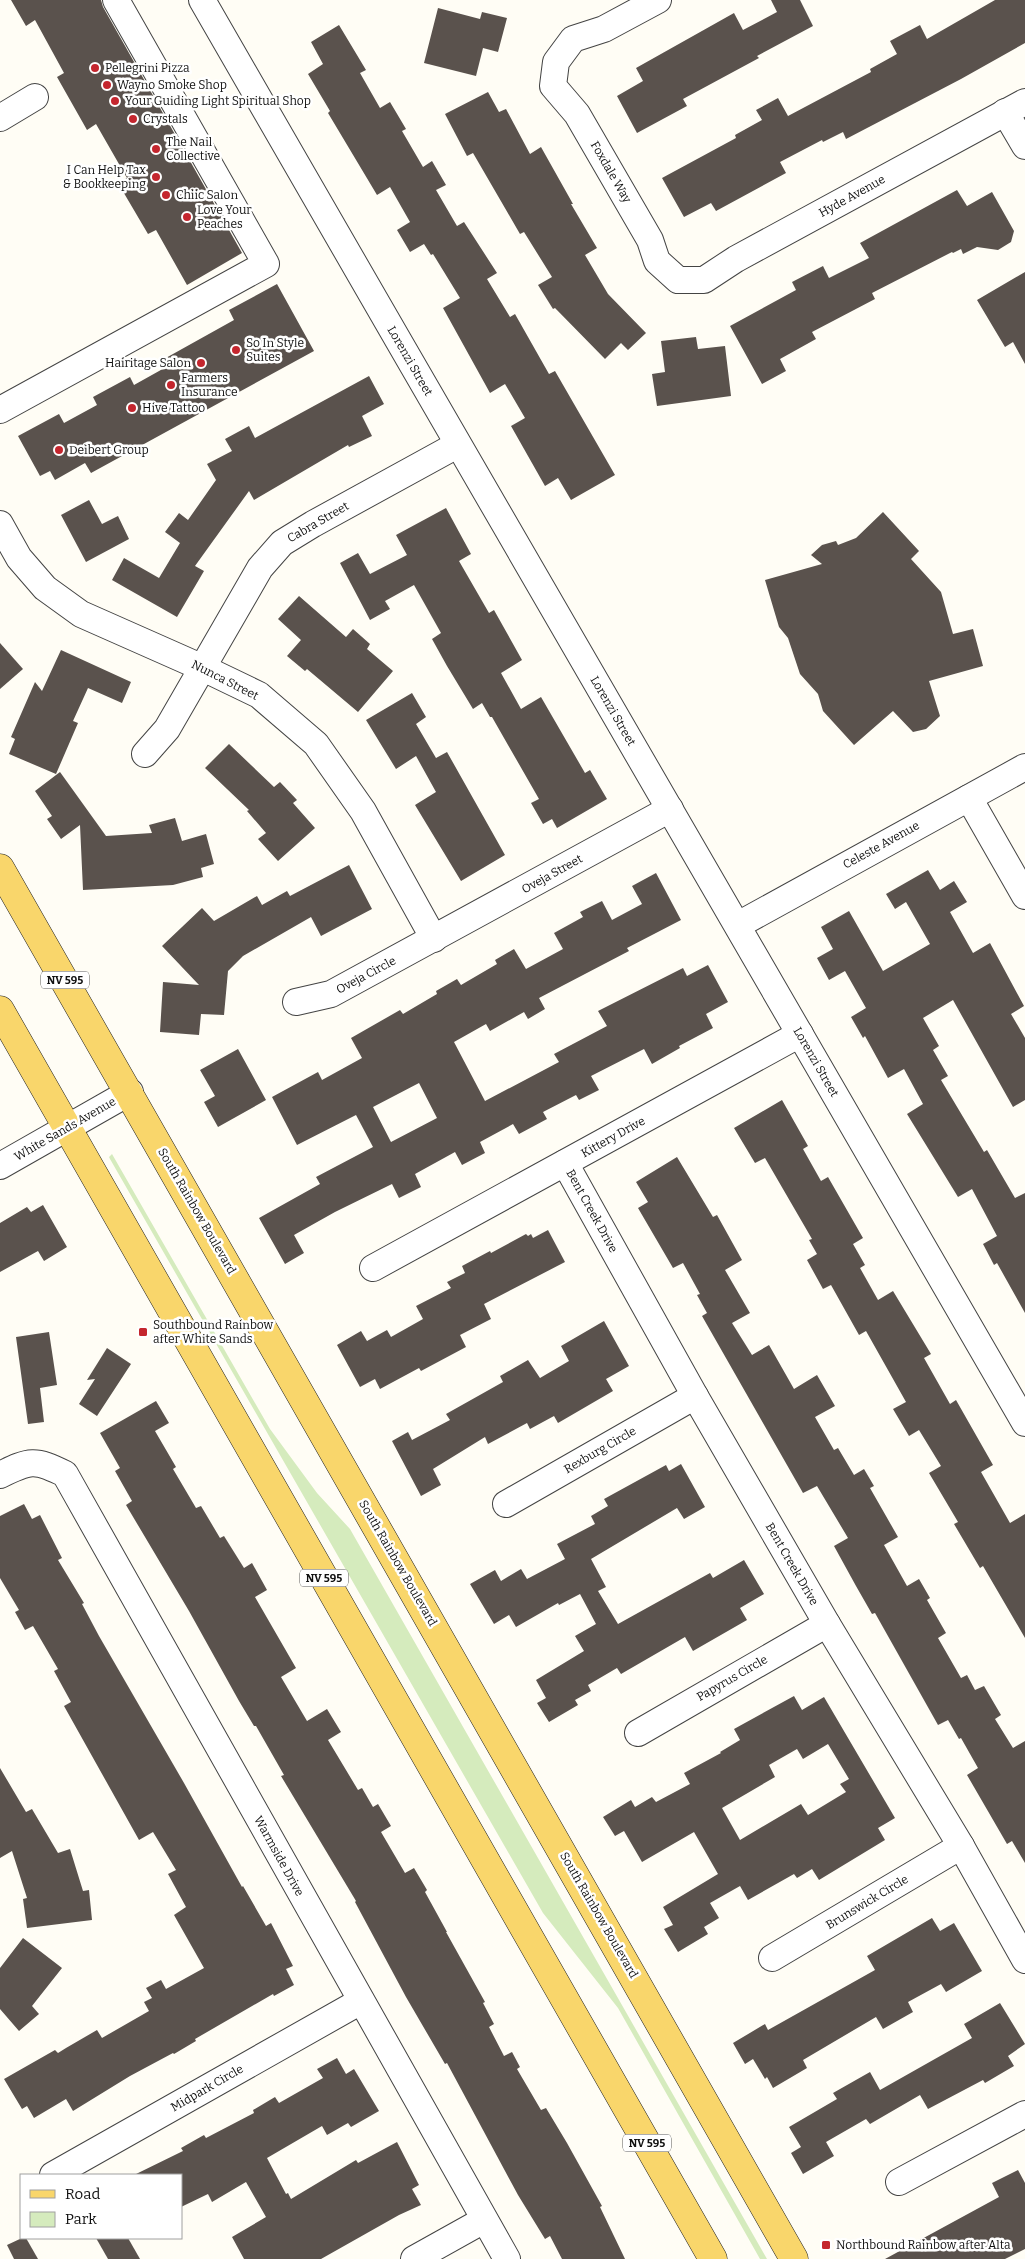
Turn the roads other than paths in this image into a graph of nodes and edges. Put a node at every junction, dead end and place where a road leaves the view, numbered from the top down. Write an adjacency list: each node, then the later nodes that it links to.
1 (116, 0): 9 (street)
2 (202, 0): 10 (street, Lorenzi Street)
3 (658, 0): 8 (street, Foxdale Way)
4 (36, 97): 6 (street)
5 (1015, 107): 7 (street); 8 (street, Hyde Avenue)
6 (0, 118)
7 (1025, 146)
8 (678, 280)
9 (0, 410)
10 (458, 445): 12 (street, Cabra Street); 16 (street, Lorenzi Street)
11 (0, 524): 12 (street, Nunca Street)
12 (203, 668): 13 (street, Cabra Street); 20 (street, Nunca Street)
13 (145, 754)
14 (1025, 767): 15 (street, Celeste Avenue)
15 (969, 798): 18 (street); 19 (street, Celeste Avenue)
16 (670, 809): 19 (street, Lorenzi Street); 20 (street, Oveja Street)
17 (0, 868): 24 (main road, South Rainbow Boulevard / NV 595)
18 (1025, 896)
19 (738, 925): 23 (street, Lorenzi Street)
20 (434, 939): 21 (street, Oveja Circle)
21 (296, 1002)
22 (0, 1010): 25 (main road, NV 595)
23 (800, 1034): 26 (street, Kittery Drive); 30 (street, Lorenzi Street)
24 (130, 1092): 25 (street, White Sands Avenue); 46 (main road, South Rainbow Boulevard / NV 595)
25 (67, 1128): 27 (street, White Sands Avenue); 45 (main road, NV 595)
26 (565, 1164): 28 (street, Kittery Drive); 29 (street, Bent Creek Drive)
27 (0, 1166)
28 (373, 1268)
29 (695, 1396): 32 (street, Rexburg Circle); 33 (street, Bent Creek Drive)
30 (1025, 1423)
31 (0, 1475): 38 (street, Warmside Drive)
32 (506, 1504)
33 (826, 1624): 34 (street, Papyrus Circle); 35 (street, Bent Creek Drive)
34 (638, 1733)
35 (961, 1846): 36 (street, Brunswick Circle); 37 (street, Bent Creek Drive)
36 (772, 1958)
37 (1025, 1960)
38 (360, 2001): 40 (street, Midpark Circle); 42 (street, Warmside Drive)
39 (1025, 2114): 41 (street)
40 (55, 2174)
41 (899, 2182)
42 (484, 2220): 43 (street); 44 (street, Warmside Drive)
43 (414, 2259)
44 (507, 2259)
45 (713, 2259)
46 (794, 2259)

